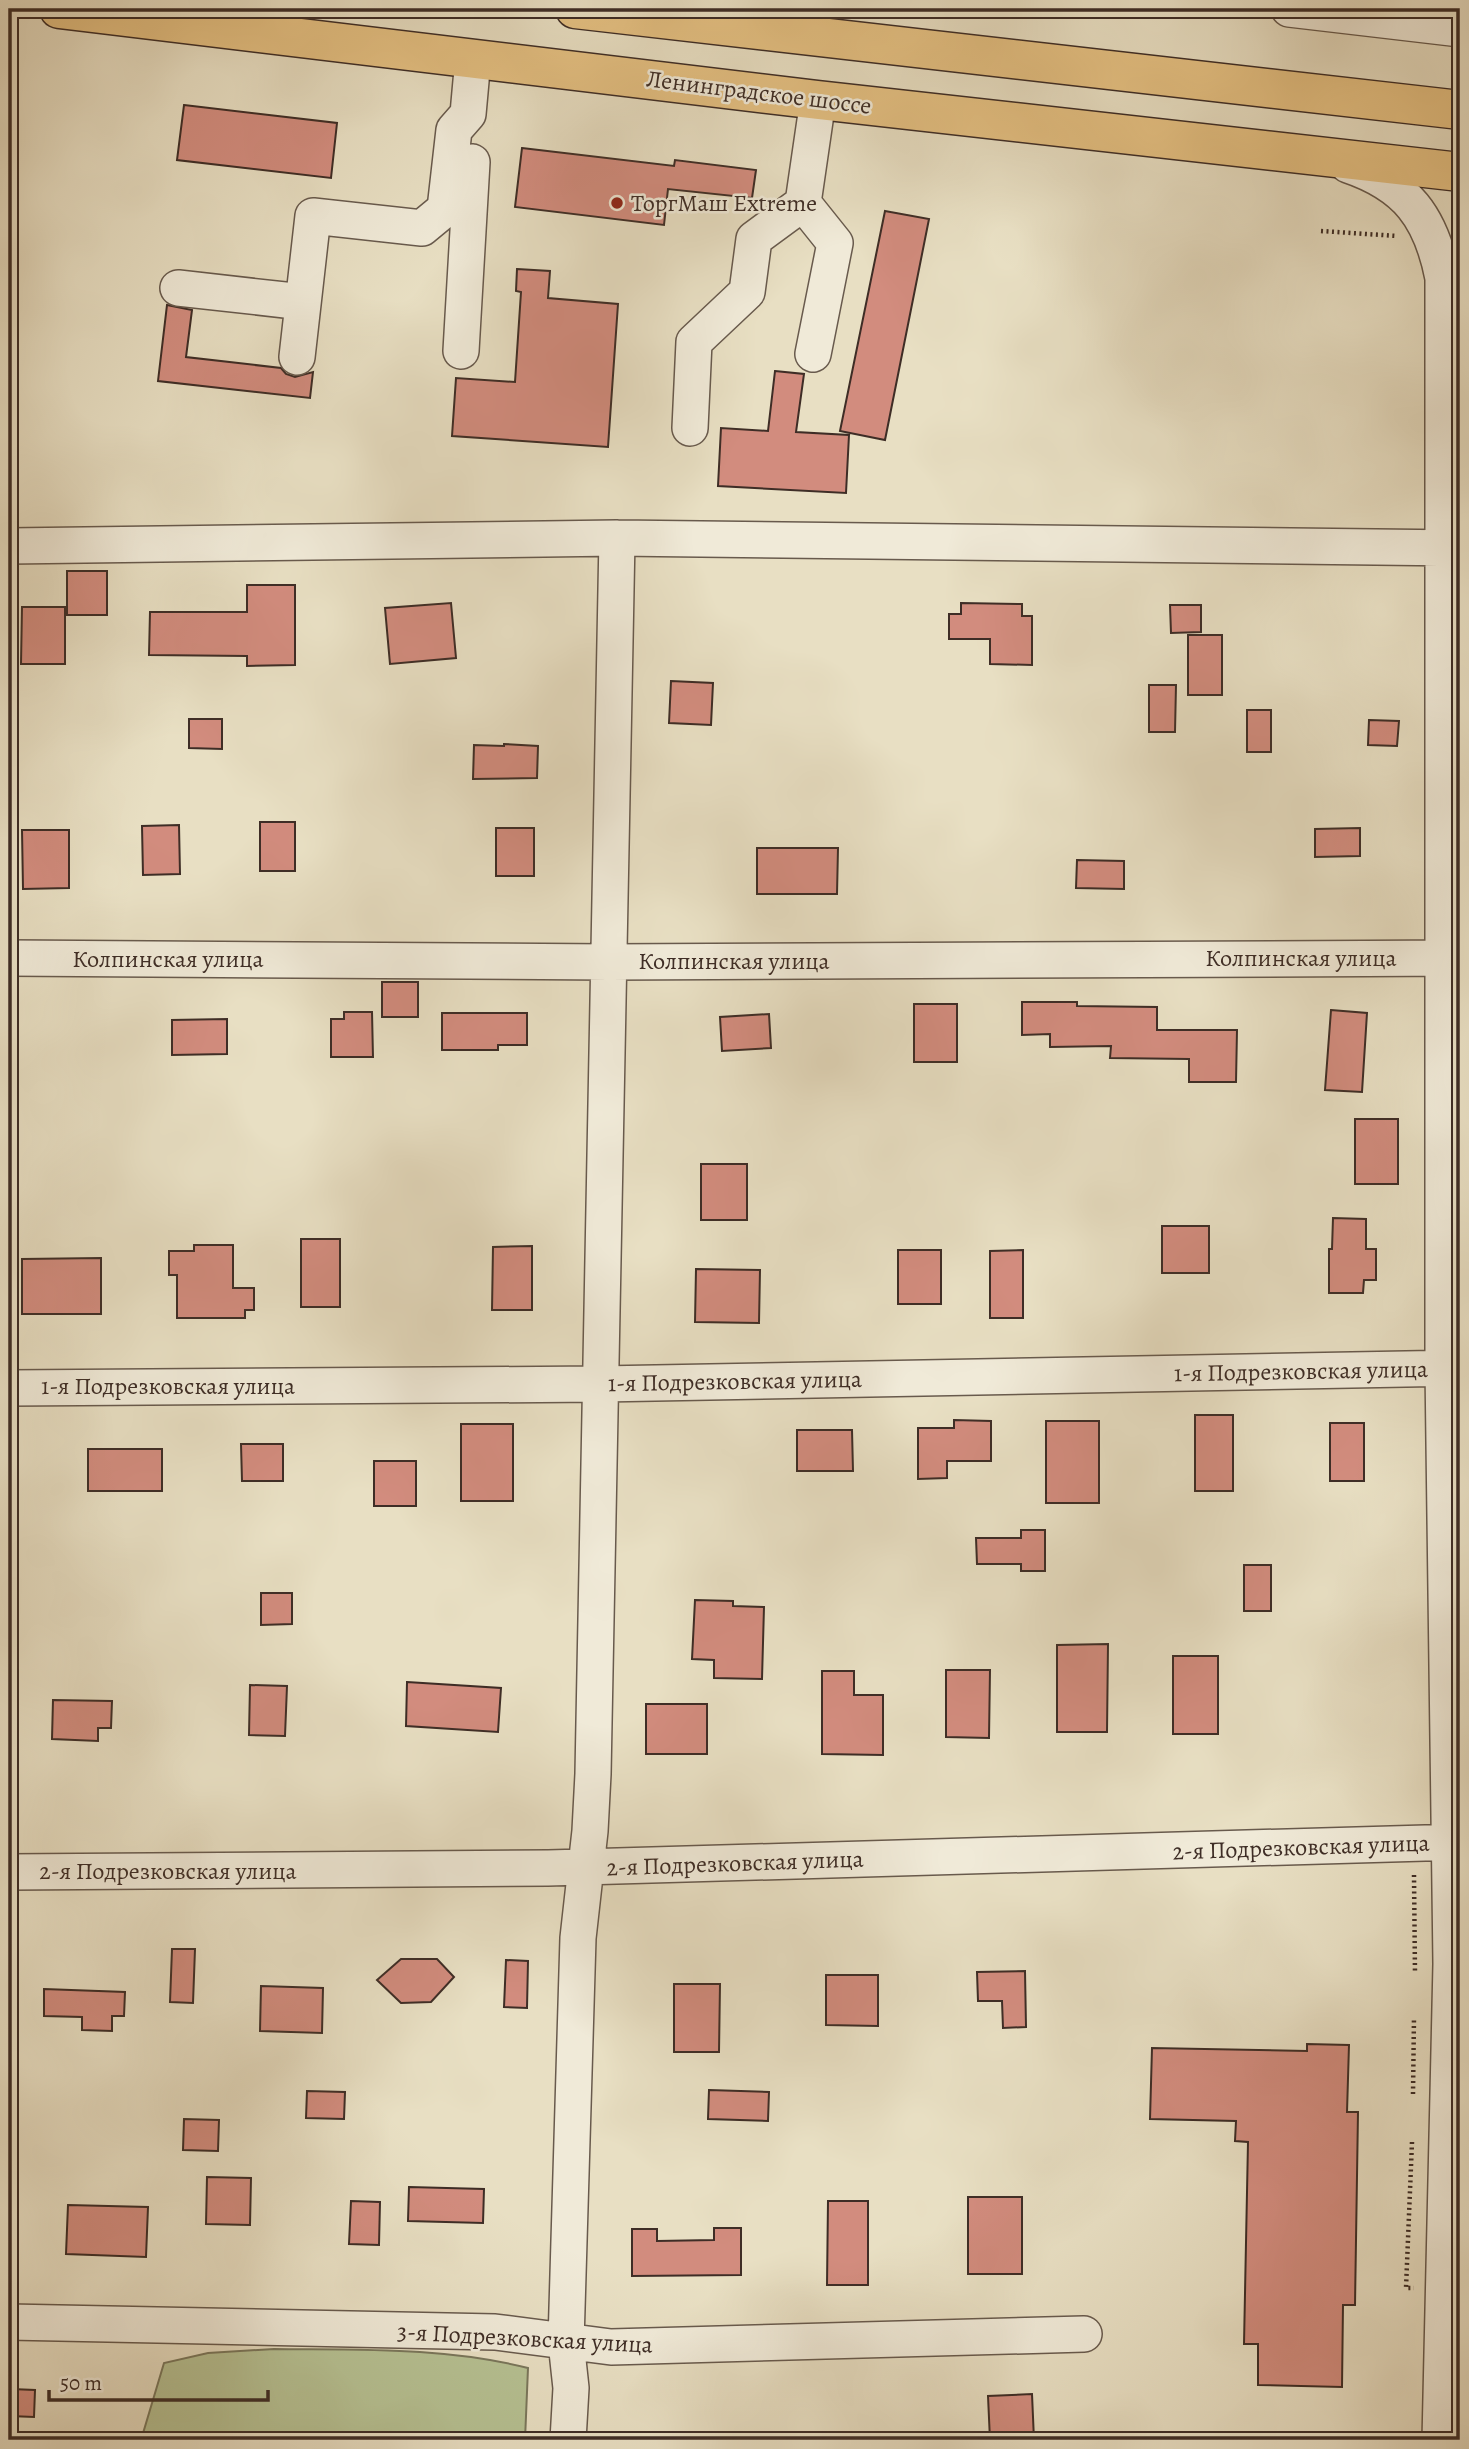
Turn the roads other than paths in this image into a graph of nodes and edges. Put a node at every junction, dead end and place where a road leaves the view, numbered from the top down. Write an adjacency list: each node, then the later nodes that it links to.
1 (59, 9): 5 (highway, Ленинградское шоссе)
2 (575, 9): 7 (highway)
3 (1289, 9): 4 (street)
4 (1460, 29)
5 (473, 59): 6 (highway, Ленинградское шоссе); 8 (street)
6 (818, 100): 9 (highway, Ленинградское шоссе); 11 (street)
7 (1460, 110)
8 (468, 114): 14 (street); 15 (street)
9 (1322, 156): 10 (highway, Ленинградское шоссе); 12 (street)
10 (1460, 172)
11 (803, 203): 16 (street); 19 (street)
12 (1447, 238): 18 (street)
13 (178, 288): 14 (street)
14 (303, 302): 17 (street)
15 (461, 351)
16 (813, 354)
17 (297, 356)
18 (1451, 376): 22 (street)
19 (690, 428)
20 (617, 538): 21 (street); 22 (street); 25 (street)
21 (9, 546)
22 (1451, 548): 24 (street)
23 (9, 958): 25 (street, Колпинская улица)
24 (1452, 958): 25 (street, Колпинская улица); 26 (street)
25 (608, 962): 27 (street)
26 (1452, 1368): 27 (street, 1-я Подрезковская улица); 29 (street)
27 (601, 1384): 28 (street, 1-я Подрезковская улица); 30 (street)
28 (9, 1388)
29 (1455, 1843): 30 (street, 2-я Подрезковская улица); 32 (street)
30 (585, 1867): 31 (street, 2-я Подрезковская улица); 35 (street)
31 (9, 1872)
32 (1454, 2128): 37 (street)
33 (9, 2322): 35 (street, 3-я Подрезковская улица)
34 (1084, 2334): 35 (street, 3-я Подрезковская улица)
35 (566, 2343): 36 (street)
36 (568, 2440)
37 (1440, 2440)

